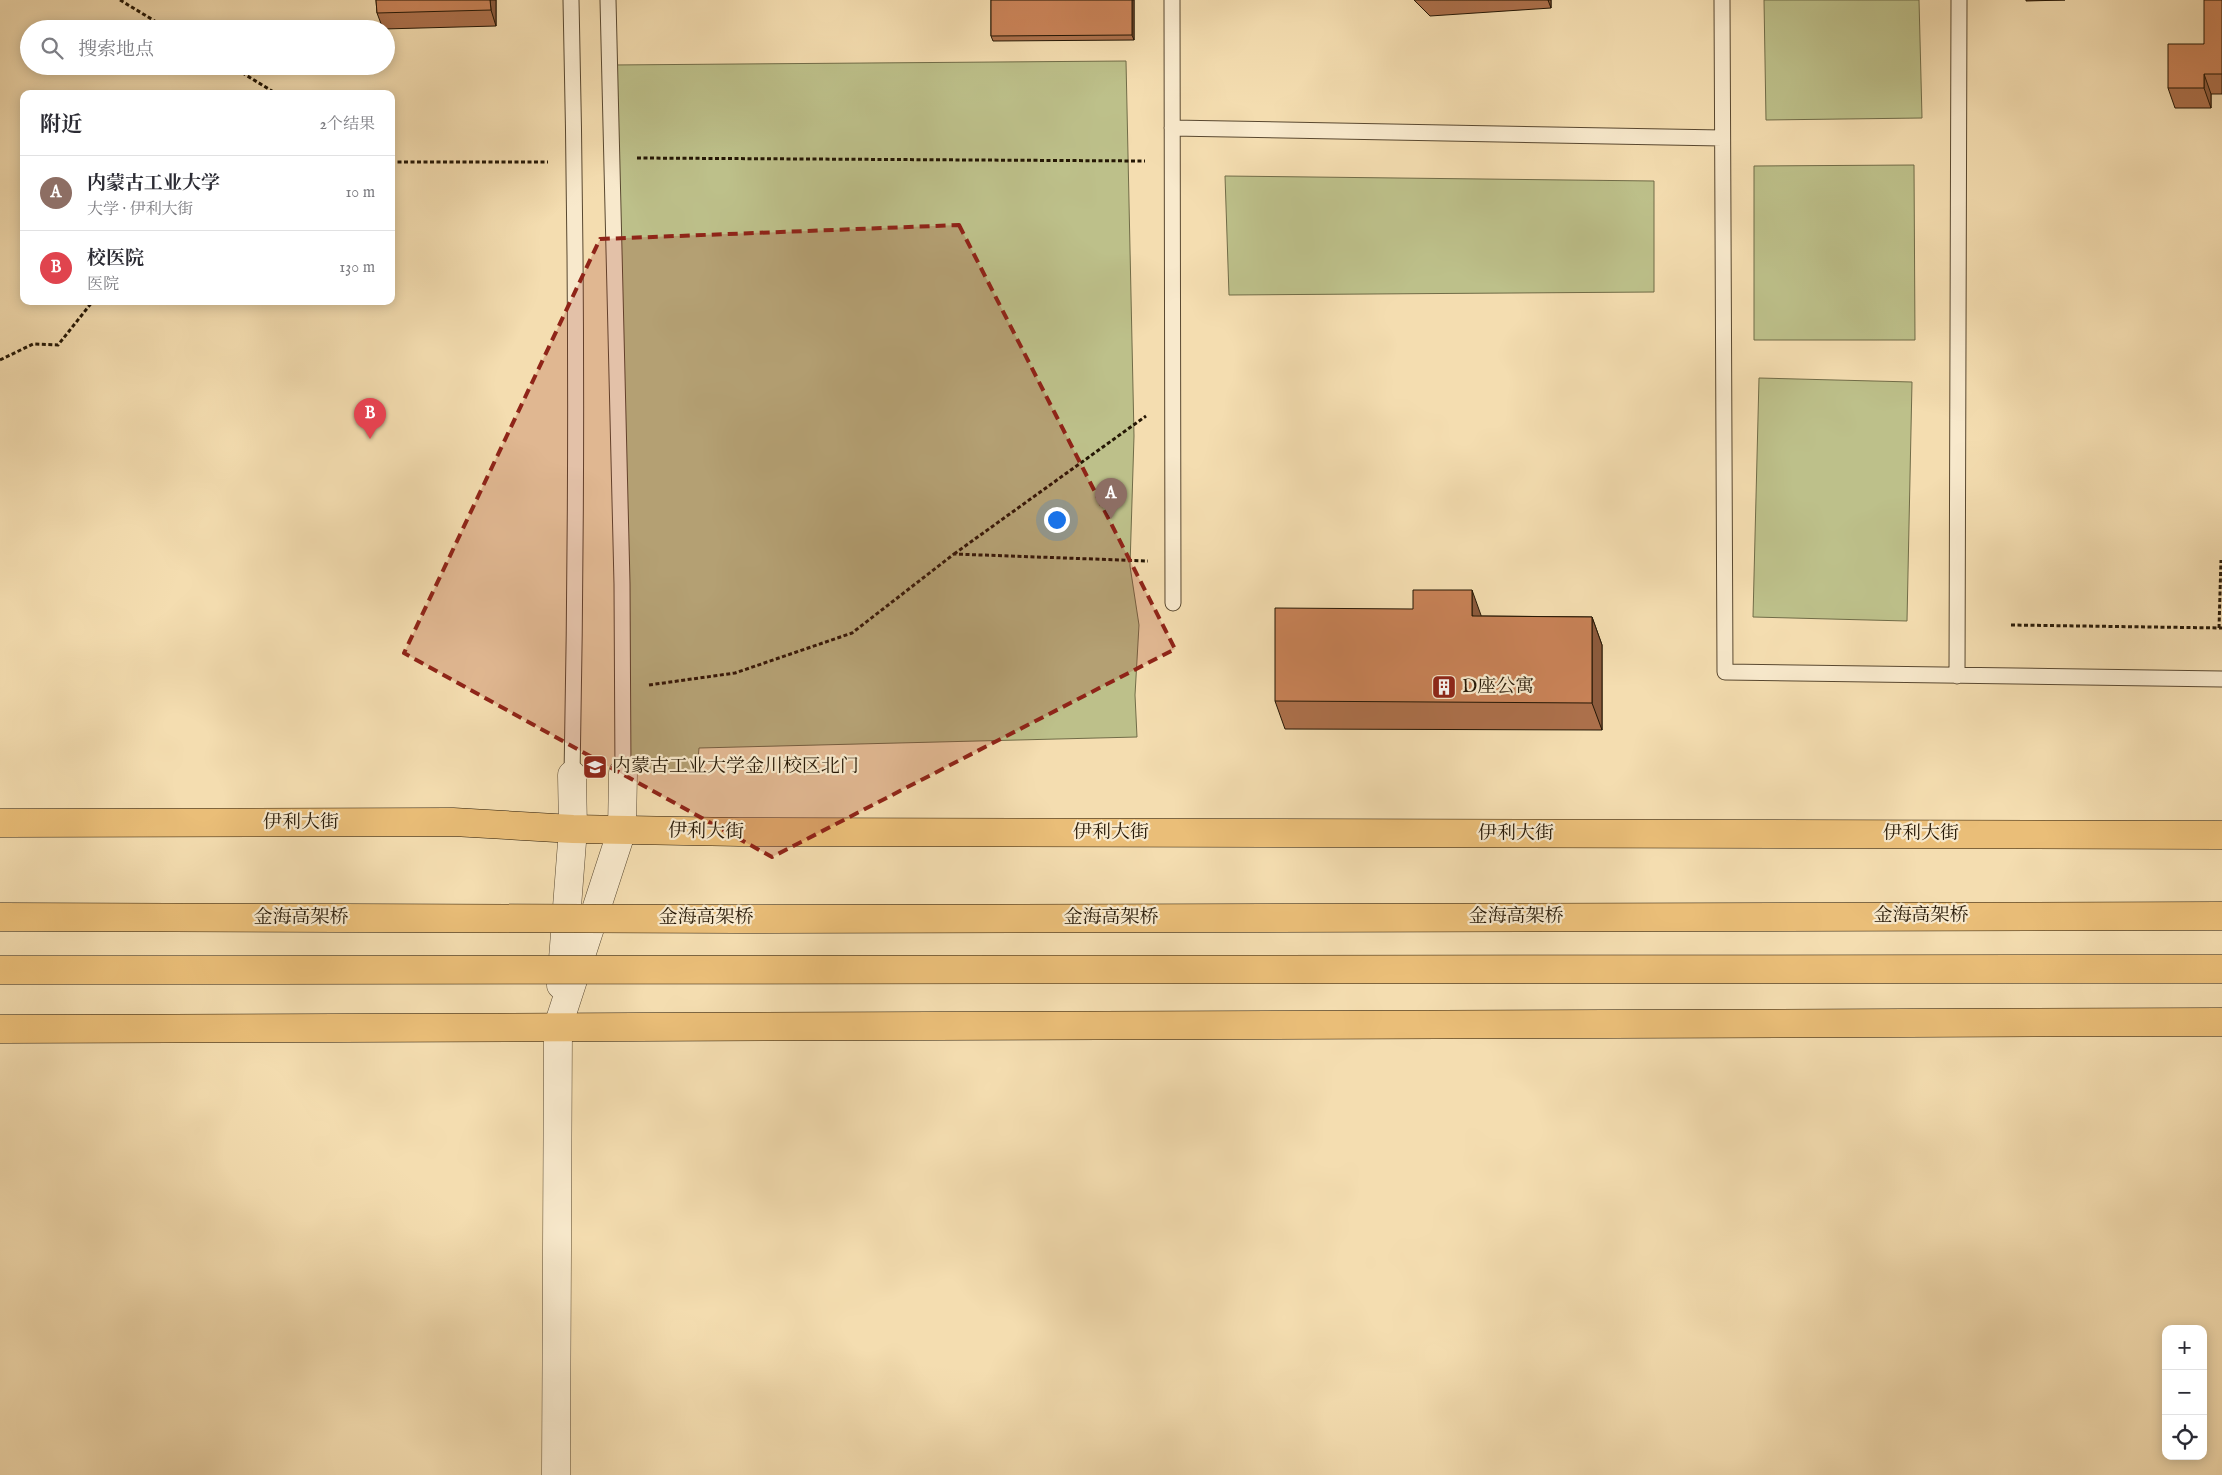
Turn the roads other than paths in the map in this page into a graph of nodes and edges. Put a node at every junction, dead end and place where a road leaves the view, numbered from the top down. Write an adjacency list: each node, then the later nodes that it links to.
1 (571, 0): 12 (lane)
2 (608, 0): 11 (lane)
3 (1172, 0): 6 (lane)
4 (1722, 0): 7 (lane)
5 (1958, 0): 9 (lane)
6 (1172, 128): 7 (lane); 8 (lane)
7 (1722, 138): 9 (lane)
8 (1173, 604)
9 (1957, 676): 10 (lane)
10 (2222, 679)
11 (623, 774): 15 (street)
12 (572, 775): 14 (street)
13 (0, 823): 14 (main road, 伊利大街)
14 (572, 829): 15 (main road, 伊利大街); 22 (street)
15 (622, 830): 16 (main road, 伊利大街); 22 (street)
16 (2222, 835)
17 (2222, 916): 18 (main road, 金海高架桥, bridge)
18 (0, 917)
19 (2222, 969): 20 (main road, bridge)
20 (0, 970)
21 (2222, 1022): 22 (main road)
22 (558, 1026): 23 (main road); 24 (street)
23 (0, 1029)
24 (556, 1475)

